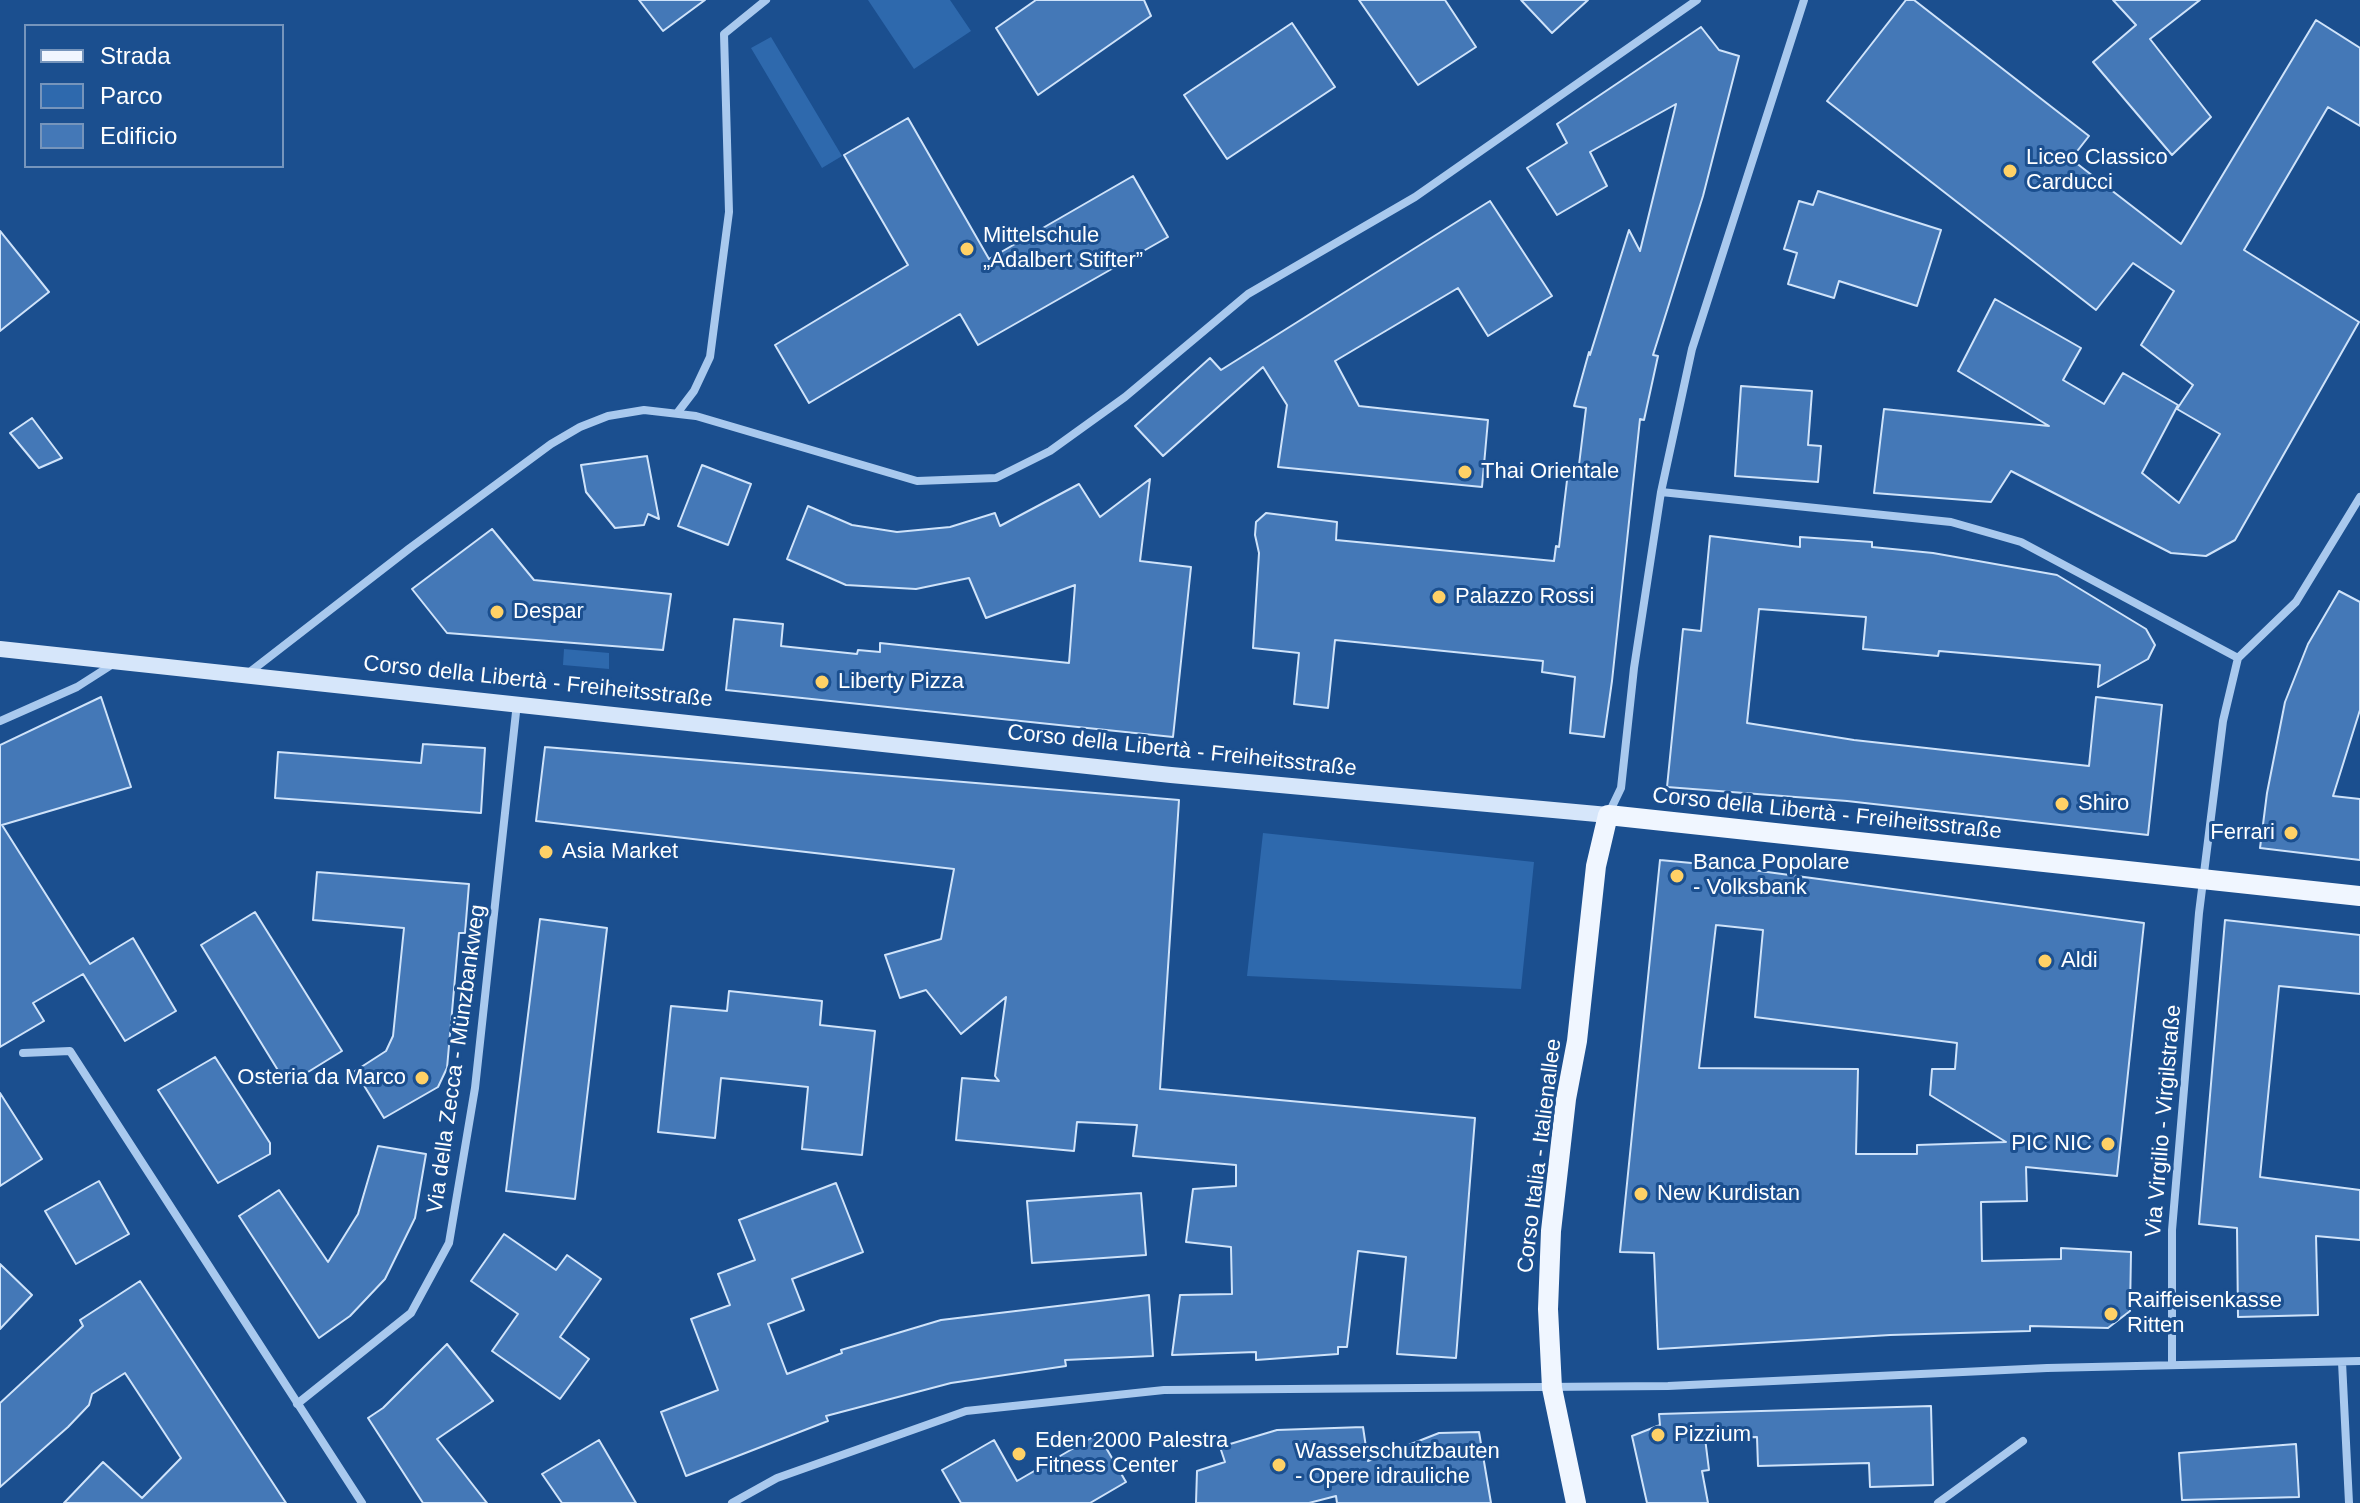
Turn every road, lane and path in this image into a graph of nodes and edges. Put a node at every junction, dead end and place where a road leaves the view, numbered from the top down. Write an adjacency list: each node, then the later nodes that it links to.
1 (766, 0): 4 (street)
2 (1697, 0): 4 (street)
3 (1804, 0): 5 (street)
4 (678, 412): 10 (street)
5 (1661, 492): 8 (street); 13 (street)
6 (2360, 497): 8 (street)
7 (0, 649): 9 (main road, Corso della Libertà - Freiheitsstraße)
8 (2238, 658): 14 (street, Via Virgilio - Virgilstraße)
9 (116, 662): 10 (main road, Corso della Libertà - Freiheitsstraße); 12 (street)
10 (244, 676): 11 (main road, Corso della Libertà - Freiheitsstraße)
11 (517, 703): 13 (main road, Corso della Libertà - Freiheitsstraße); 21 (street, Via della Zecca - Münzbankweg)
12 (0, 721)
13 (1608, 815): 14 (main road, Corso della Libertà - Freiheitsstraße); 20 (main road, Corso Italia - Italienallee)
14 (2204, 879): 15 (main road, Corso della Libertà - Freiheitsstraße); 19 (street, Via Virgilio - Virgilstraße)
15 (2360, 896)
16 (23, 1053): 21 (street)
17 (2360, 1361): 18 (street)
18 (2342, 1362): 19 (street); 27 (street)
19 (2172, 1365): 20 (street)
20 (1552, 1388): 24 (street); 25 (main road, Corso Italia - Italienallee)
21 (297, 1404): 23 (street)
22 (2023, 1441): 26 (street)
23 (362, 1503)
24 (732, 1503)
25 (1576, 1503)
26 (1938, 1503)
27 (2349, 1503)

